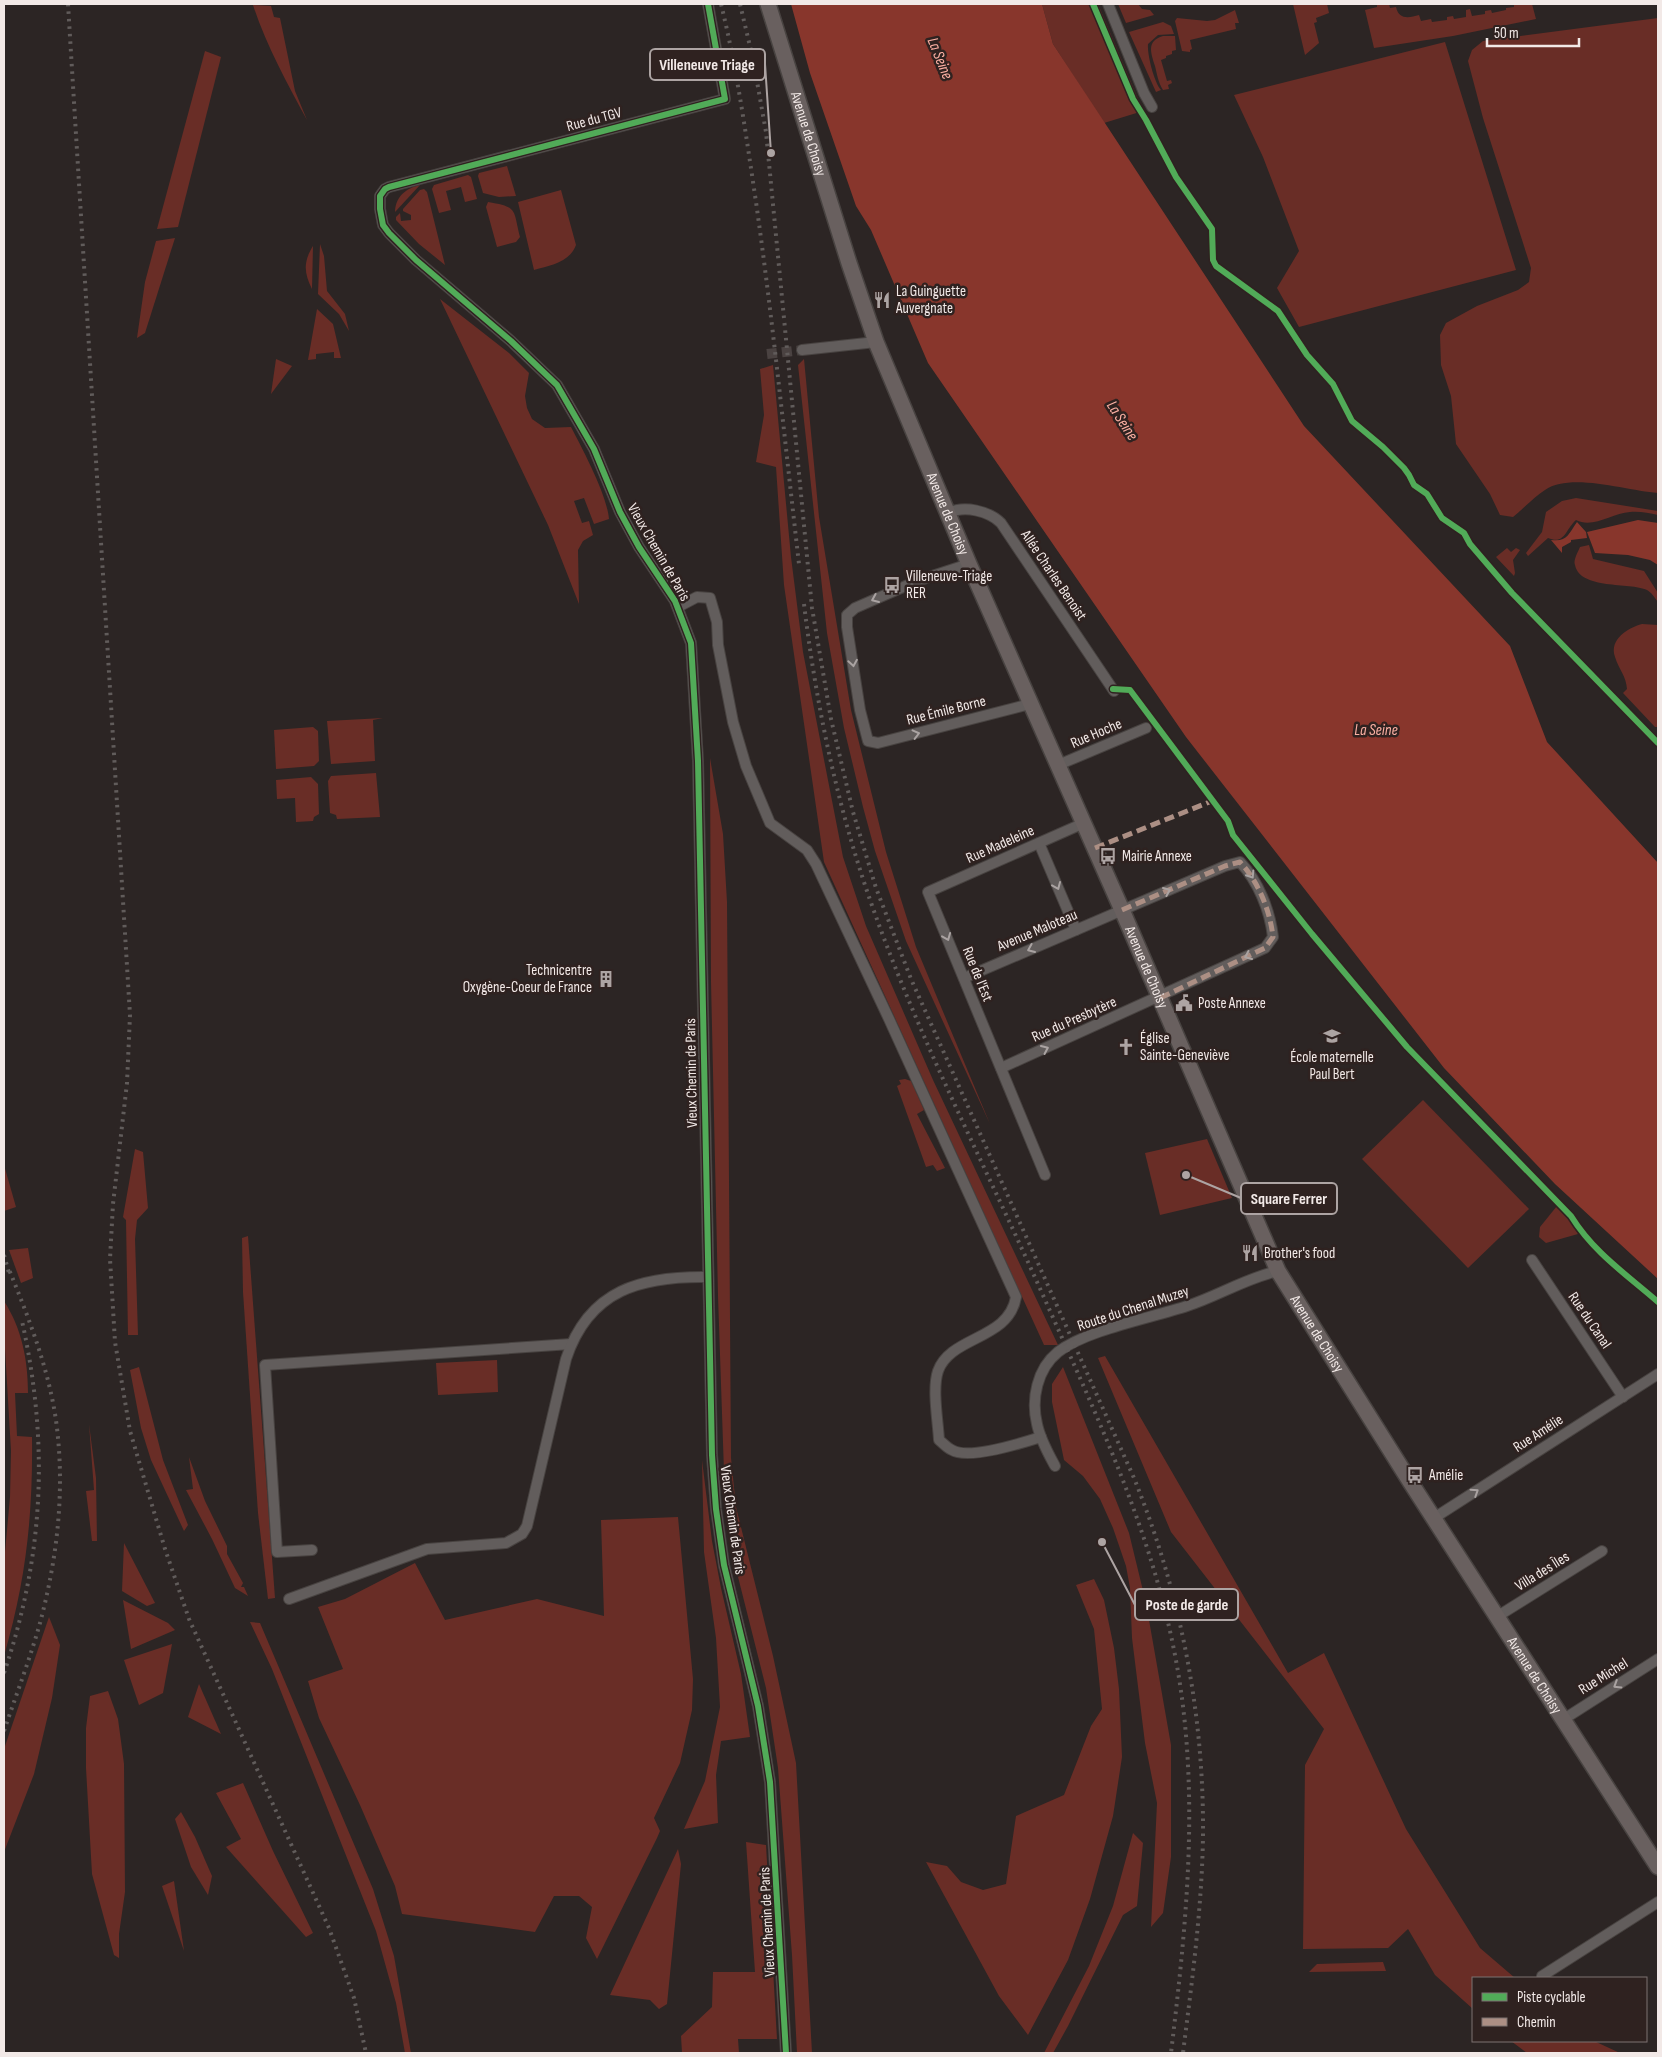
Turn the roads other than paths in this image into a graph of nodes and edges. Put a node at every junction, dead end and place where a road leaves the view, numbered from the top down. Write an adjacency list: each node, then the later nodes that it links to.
1 (708, 4): 5 (street, Rue du TGV)
2 (768, 4): 6 (main road, Avenue de Choisy)
3 (1108, 4): 4 (street)
4 (1152, 107)
5 (380, 196): 10 (street, Vieux Chemin de Paris)
6 (876, 342): 7 (street); 8 (main road, Avenue de Choisy)
7 (802, 350)
8 (949, 513): 9 (main road, Avenue de Choisy); 11 (street, Allée Charles Benoist)
9 (969, 564): 12 (main road, Avenue de Choisy); 12 (street, Rue Émile Borne, one-way to 12)
10 (678, 607): 26 (street, Vieux Chemin de Paris); 30 (street)
11 (1114, 691)
12 (1030, 704): 14 (main road, Avenue de Choisy)
13 (1146, 728): 14 (street, Rue Hoche)
14 (1058, 765): 15 (main road, Avenue de Choisy)
15 (1084, 823): 16 (street, Rue Madeleine); 18 (main road, Avenue de Choisy)
16 (1039, 843): 17 (street, Rue Madeleine); 19 (street, one-way to 19)
17 (928, 892): 20 (street, Rue de l'Est, one-way to 20)
18 (1122, 910): 19 (street, Avenue Maloteau); 21 (main road, Avenue de Choisy); 21 (street, Avenue Maloteau, one-way to 21)
19 (1076, 930): 20 (street, Avenue Maloteau, one-way to 20)
20 (964, 978): 22 (street, Rue de l'Est)
21 (1160, 998): 22 (street, Rue du Presbytère, one-way to 21); 25 (main road, Avenue de Choisy)
22 (1001, 1068): 23 (street, Rue de l'Est)
23 (1045, 1175)
24 (1532, 1260): 29 (street, Rue du Canal)
25 (1278, 1271): 30 (street, Route du Chenal Muzey); 32 (main road, Avenue de Choisy)
26 (708, 1277): 27 (street); 42 (street, Vieux Chemin de Paris)
27 (571, 1344): 33 (street); 35 (street)
28 (1656, 1379): 29 (street, Rue Amélie)
29 (1623, 1397): 32 (street, Rue Amélie, one-way to 29)
30 (1041, 1438): 31 (street, Route du Chenal Muzey)
31 (1055, 1466)
32 (1434, 1518): 36 (main road, Avenue de Choisy)
33 (312, 1550)
34 (1602, 1551): 36 (street, Villa des Îles)
35 (289, 1599)
36 (1498, 1616): 38 (main road, Avenue de Choisy)
37 (1658, 1659): 38 (street, Rue Michel, one-way to 38)
38 (1564, 1719): 39 (main road, Avenue de Choisy)
39 (1658, 1867)
40 (1658, 1902): 41 (street)
41 (1542, 1976)
42 (786, 2053)

